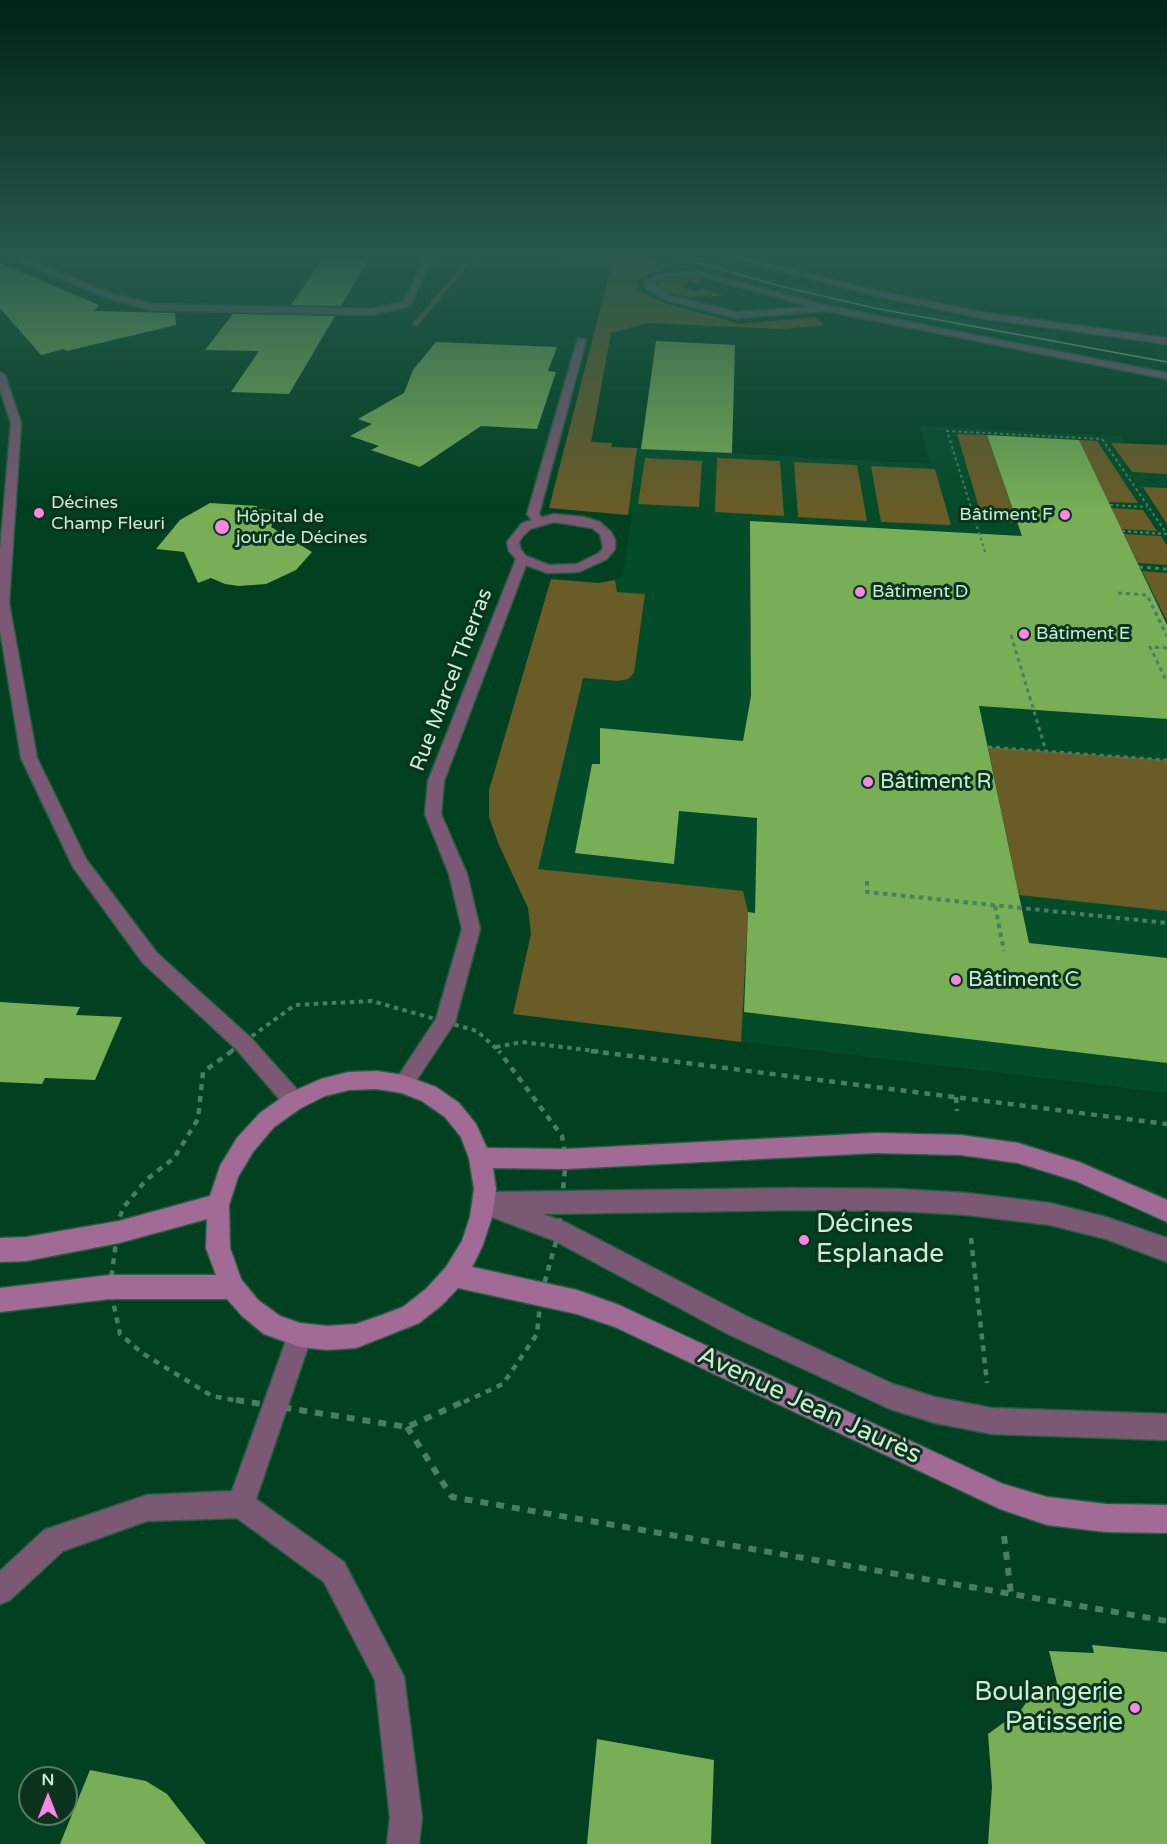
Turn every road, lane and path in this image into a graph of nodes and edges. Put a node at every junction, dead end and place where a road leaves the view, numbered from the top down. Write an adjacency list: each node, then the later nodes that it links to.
1 (982, 339): 4 (street)
2 (581, 340): 7 (street)
3 (0, 375): 32 (street)
4 (1167, 376)
5 (1110, 505): 6 (path)
6 (1148, 507): 8 (path, bridge); 9 (path)
7 (539, 521): 10 (street, Rue Marcel Therras); 10 (street)
8 (1167, 534)
9 (985, 552)
10 (522, 559): 30 (street, Rue Marcel Therras)
11 (1139, 567): 12 (path)
12 (1167, 568)
13 (1118, 593): 15 (path)
14 (1011, 635): 19 (path)
15 (1167, 636)
16 (1167, 648): 17 (path)
17 (1167, 682)
18 (988, 747): 19 (path)
19 (1046, 751): 20 (path)
20 (1167, 760)
21 (867, 881): 22 (path)
22 (995, 906): 23 (path); 24 (path)
23 (1167, 923)
24 (1004, 951)
25 (295, 1005): 26 (path)
26 (423, 1016)
27 (477, 1031): 28 (path)
28 (496, 1047): 31 (path); 34 (path)
29 (203, 1072): 40 (path)
30 (403, 1084): 32 (main road); 36 (main road)
31 (956, 1097): 33 (path); 35 (path)
32 (294, 1101): 39 (main road)
33 (1167, 1124)
34 (562, 1136)
35 (961, 1145): 36 (main road); 41 (main road)
36 (480, 1158): 37 (main road)
37 (484, 1203): 38 (street); 44 (main road); 52 (street)
38 (967, 1204): 43 (street); 52 (path)
39 (218, 1205): 42 (main road); 46 (main road)
40 (123, 1208)
41 (1167, 1211)
42 (0, 1250)
43 (1167, 1250)
44 (454, 1275): 47 (main road, Avenue Jean Jaurès); 49 (main road)
45 (110, 1287): 46 (main road); 48 (main road); 50 (path)
46 (232, 1287): 49 (main road)
47 (541, 1296): 53 (path); 55 (main road, Avenue Jean Jaurès)
48 (0, 1300)
49 (300, 1335): 56 (street)
50 (212, 1395)
51 (338, 1417): 53 (path)
52 (992, 1421): 54 (street)
53 (407, 1427): 59 (path)
54 (1167, 1427)
55 (1000, 1496): 57 (main road, Avenue Jean Jaurès); 59 (path)
56 (241, 1504): 58 (street); 61 (street)
57 (1167, 1519)
58 (0, 1590)
59 (1011, 1594): 60 (path)
60 (1167, 1621)
61 (403, 1844)

